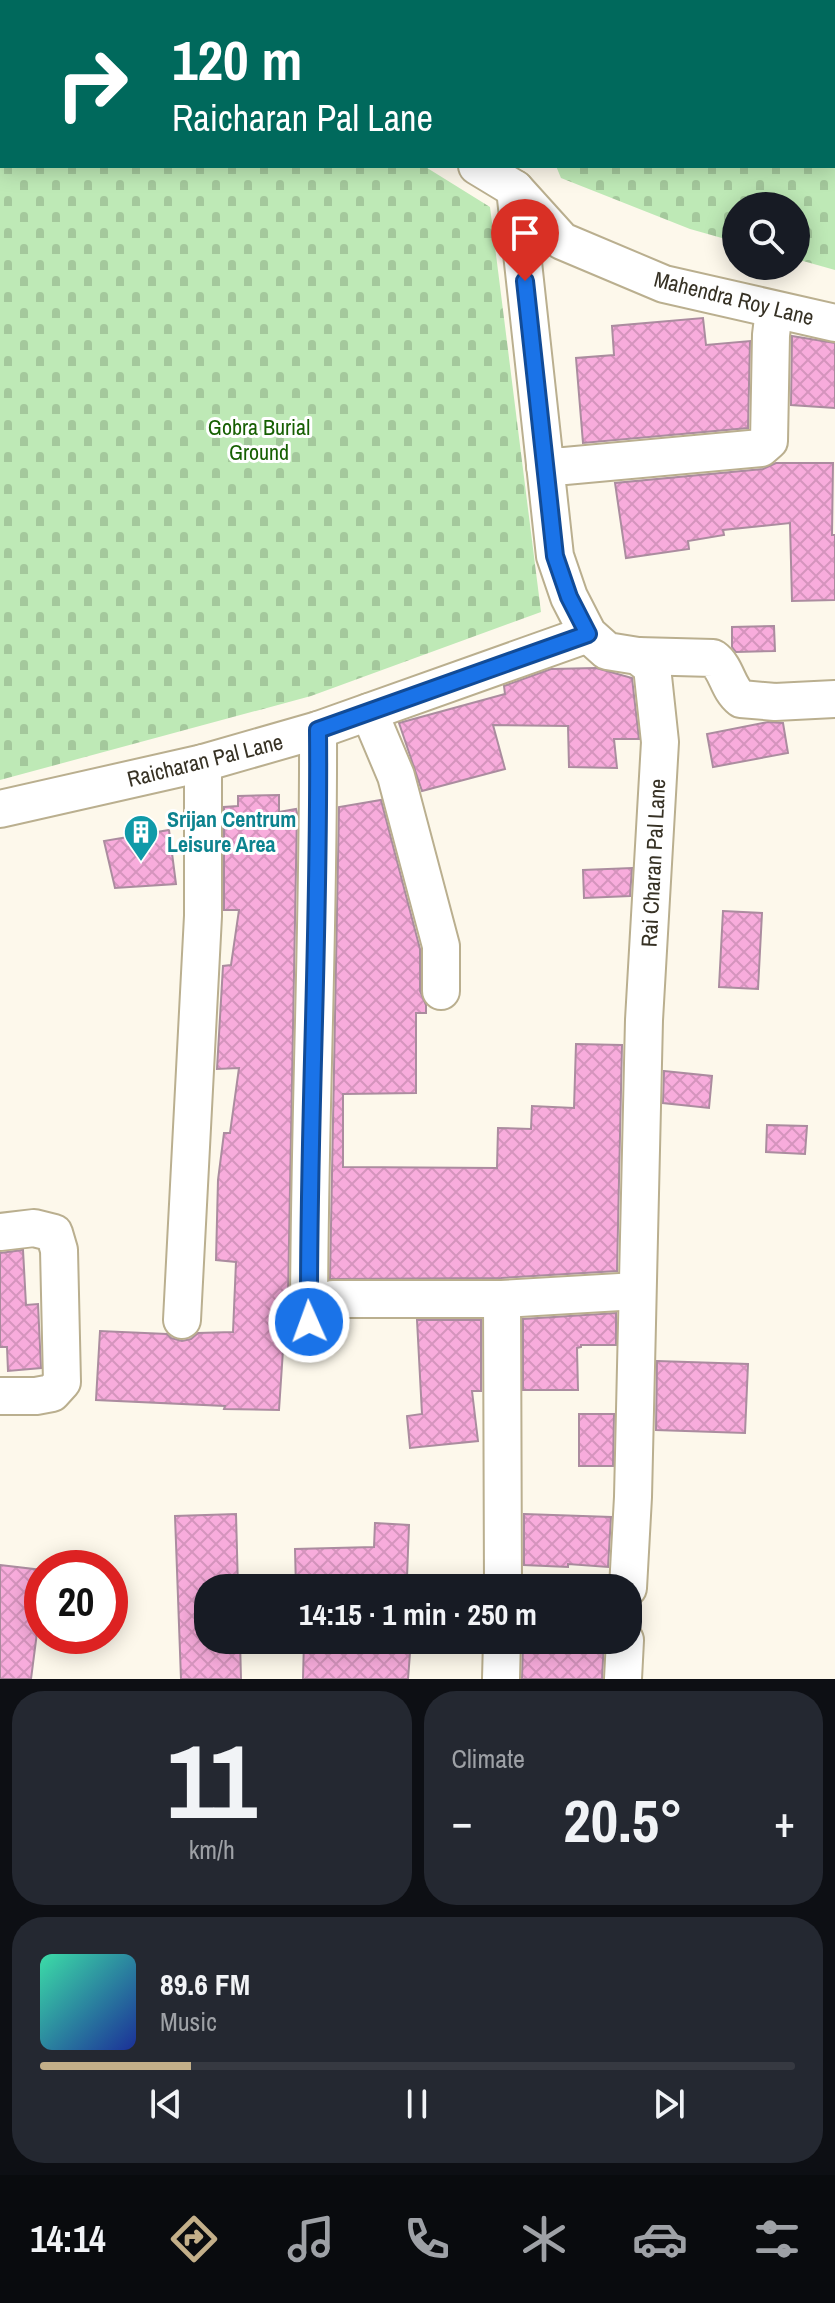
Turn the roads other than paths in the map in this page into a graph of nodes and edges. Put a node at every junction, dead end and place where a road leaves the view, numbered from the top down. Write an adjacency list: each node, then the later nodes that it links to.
1 (480, 168): 2 (street, Mahendra Roy Lane)
2 (515, 189): 3 (street, Mahendra Roy Lane); 5 (street)
3 (774, 310): 4 (street, Mahendra Roy Lane); 5 (street)
4 (835, 323)
5 (545, 466): 6 (street)
6 (588, 634): 7 (street); 9 (street, Raicharan Pal Lane)
7 (638, 656): 8 (street); 15 (street, Rai Charan Pal Lane)
8 (835, 699)
9 (369, 712): 10 (street, Raicharan Pal Lane); 13 (street)
10 (318, 730): 11 (street, Raicharan Pal Lane); 16 (street)
11 (203, 763): 12 (street, Raicharan Pal Lane); 17 (street)
12 (0, 809)
13 (441, 991)
14 (0, 1232): 18 (street)
15 (637, 1291): 16 (street); 20 (street, Rai Charan Pal Lane)
16 (502, 1299): 19 (street)
17 (182, 1320)
18 (0, 1396)
19 (503, 1574)
20 (629, 1574)
21 (502, 1654): 23 (street)
22 (624, 1654): 24 (street)
23 (501, 1679)
24 (623, 1679)

